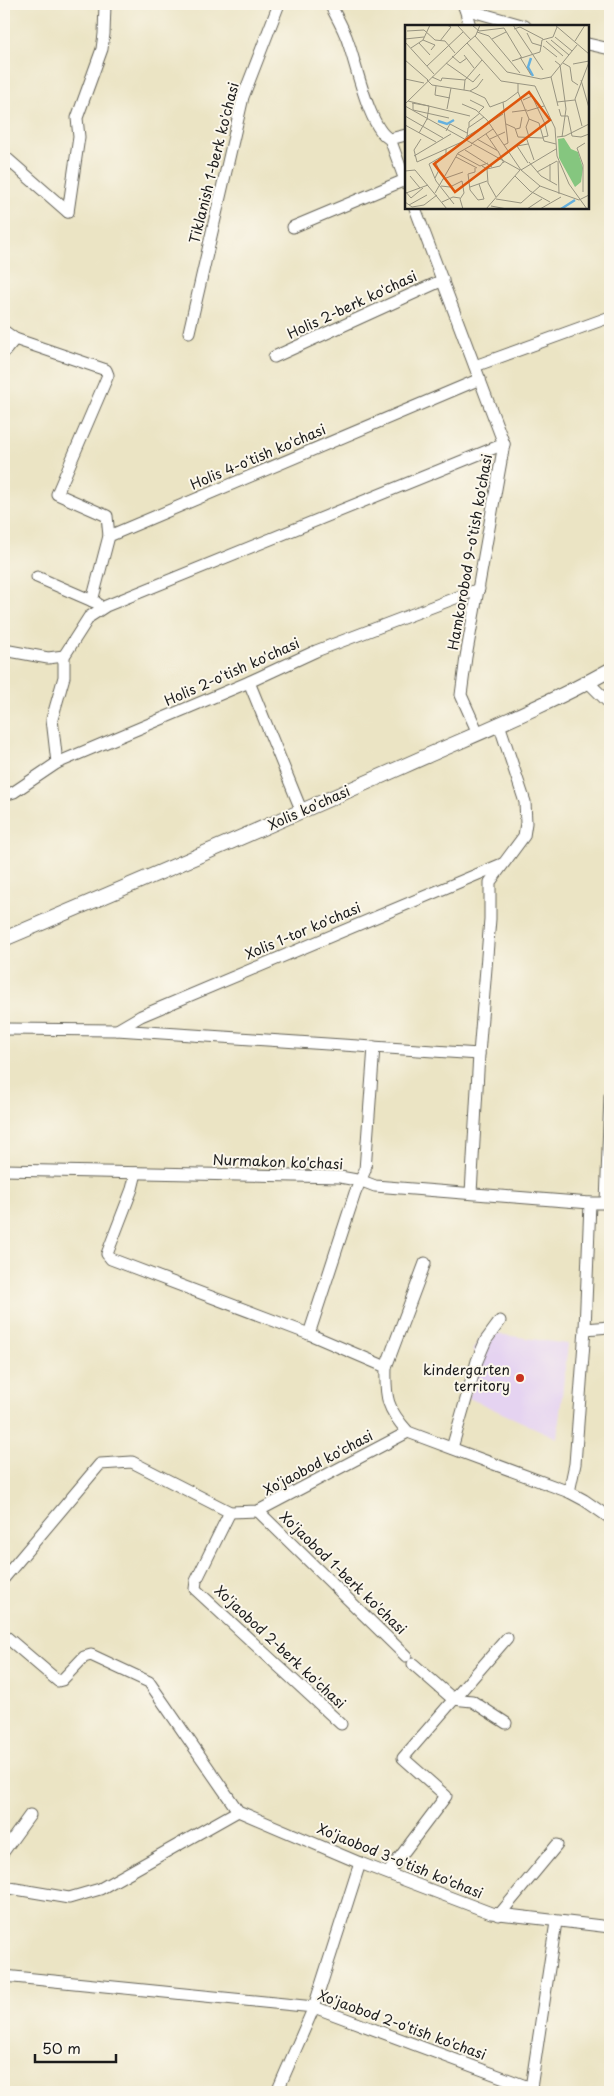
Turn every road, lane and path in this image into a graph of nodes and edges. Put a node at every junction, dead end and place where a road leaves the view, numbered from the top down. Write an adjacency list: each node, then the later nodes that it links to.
1 (105, 4): 11 (street)
2 (279, 4): 19 (street, Tiklanish 1-berk ko'chasi)
3 (330, 4): 10 (street)
4 (464, 6): 5 (street); 6 (street)
5 (470, 25)
6 (522, 25)
7 (589, 44): 8 (street)
8 (610, 49)
9 (405, 135): 10 (street)
10 (390, 139): 12 (street)
11 (4, 156)
12 (405, 179)
13 (405, 182): 15 (street)
14 (416, 209): 16 (street, Hamkorobod 9-o'tish ko'chasi)
15 (293, 227)
16 (442, 280): 22 (street, Holis 2-berk ko'chasi); 23 (street, Hamkorobod 9-o'tish ko'chasi)
17 (610, 317): 23 (street)
18 (4, 331): 20 (street)
19 (189, 332)
20 (15, 339): 21 (street); 26 (street)
21 (4, 352)
22 (274, 357)
23 (475, 366): 24 (street, Hamkorobod 9-o'tish ko'chasi)
24 (480, 379): 25 (street, Hamkorobod 9-o'tish ko'chasi); 26 (street, Holis 4-o'tish ko'chasi)
25 (504, 444): 28 (street, Hamkorobod 9-o'tish ko'chasi); 30 (street)
26 (109, 536): 29 (street)
27 (37, 577): 29 (street)
28 (479, 589): 34 (street, Holis 2-o'tish ko'chasi); 38 (street, Hamkorobod 9-o'tish ko'chasi)
29 (92, 601): 30 (street)
30 (106, 606): 32 (street)
31 (4, 650): 32 (street)
32 (64, 656): 39 (street)
33 (610, 670): 35 (street, Xolis ko'chasi)
34 (249, 682): 39 (street, Holis 2-o'tish ko'chasi); 41 (street)
35 (588, 682): 36 (street); 37 (street, Xolis ko'chasi)
36 (610, 704)
37 (499, 724): 38 (street, Xolis ko'chasi); 42 (street)
38 (478, 733): 41 (street, Xolis ko'chasi)
39 (57, 763): 40 (street, Holis 2-o'tish ko'chasi)
40 (4, 795)
41 (302, 812): 43 (street, Xolis ko'chasi)
42 (502, 864): 45 (street, Xolis 1-tor ko'chasi); 47 (street)
43 (4, 939)
44 (4, 1029): 45 (street)
45 (117, 1030): 46 (street)
46 (374, 1047): 47 (street); 51 (street)
47 (479, 1054): 52 (street)
48 (610, 1095): 54 (street)
49 (4, 1170): 50 (street, Nurmakon ko'chasi)
50 (136, 1173): 51 (street, Nurmakon ko'chasi); 59 (street)
51 (362, 1181): 52 (street, Nurmakon ko'chasi); 59 (street)
52 (471, 1193): 53 (street, Nurmakon ko'chasi)
53 (590, 1203): 54 (street, Nurmakon ko'chasi); 58 (street)
54 (608, 1203)
55 (425, 1263): 60 (street)
56 (500, 1321): 62 (street)
57 (610, 1327): 58 (street)
58 (585, 1329): 63 (street)
59 (309, 1334): 60 (street)
60 (386, 1367): 61 (street)
61 (408, 1432): 62 (street); 65 (street, Xo'jaobod ko'chasi)
62 (452, 1448): 63 (street)
63 (570, 1492): 66 (street)
64 (230, 1512): 65 (street, Xo'jaobod ko'chasi); 67 (street, Xo'jaobod ko'chasi); 72 (street, Xo'jaobod 2-berk ko'chasi)
65 (258, 1512): 70 (street, Xo'jaobod 1-berk ko'chasi)
66 (610, 1518)
67 (6, 1573)
68 (4, 1635): 73 (street)
69 (506, 1638): 70 (street)
70 (453, 1699): 71 (street); 78 (street)
71 (506, 1723)
72 (341, 1724)
73 (238, 1811): 77 (street, Xo'jaobod 3-o'tish ko'chasi); 79 (street)
74 (30, 1815): 76 (street)
75 (557, 1844): 80 (street)
76 (4, 1851)
77 (360, 1863): 78 (street, Xo'jaobod 3-o'tish ko'chasi); 84 (street)
78 (388, 1873): 80 (street, Xo'jaobod 3-o'tish ko'chasi)
79 (4, 1888)
80 (499, 1915): 81 (street, Xo'jaobod 3-o'tish ko'chasi)
81 (556, 1922): 82 (street, Xo'jaobod 3-o'tish ko'chasi); 84 (street, Xo'jaobod 2-o'tish ko'chasi)
82 (610, 1927)
83 (4, 1976): 84 (street, Xo'jaobod 2-o'tish ko'chasi)
84 (314, 2007): 85 (street)
85 (277, 2092)

